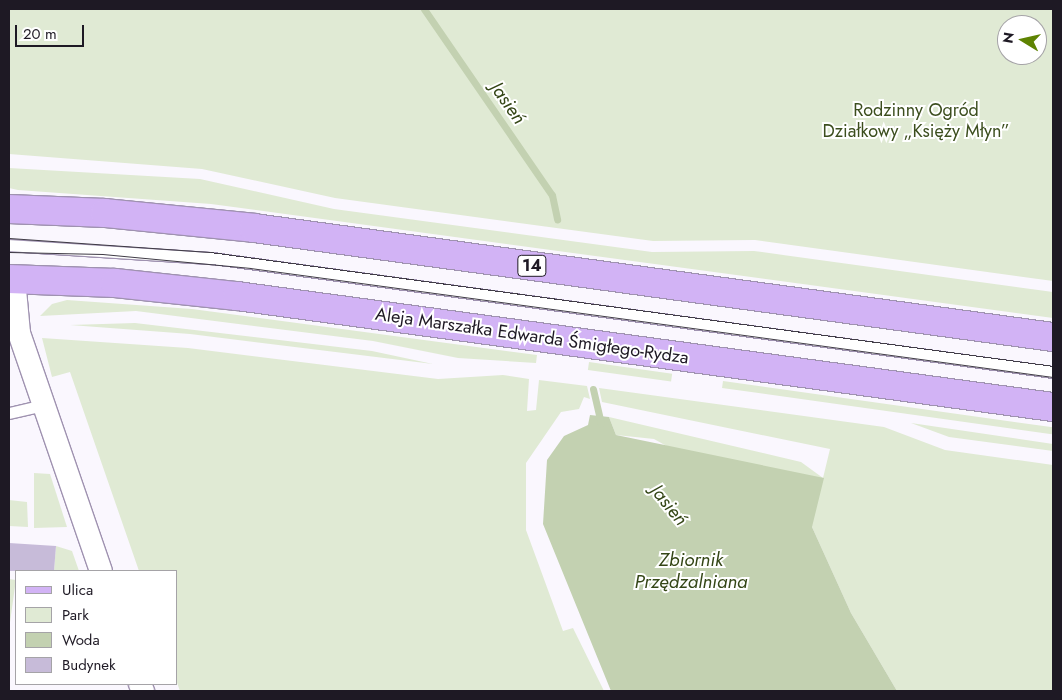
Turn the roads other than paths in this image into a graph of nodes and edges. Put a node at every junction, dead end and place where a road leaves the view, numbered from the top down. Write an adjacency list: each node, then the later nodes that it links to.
1 (9, 209): 4 (main road, 14)
2 (9, 245): 5 (lane)
3 (11, 279): 6 (street); 7 (main road, Aleja Marszałka Edwarda Śmigłego-Rydza)
4 (1053, 337)
5 (1053, 372)
6 (44, 405): 8 (lane); 9 (street)
7 (1053, 407)
8 (9, 414)
9 (101, 570)

